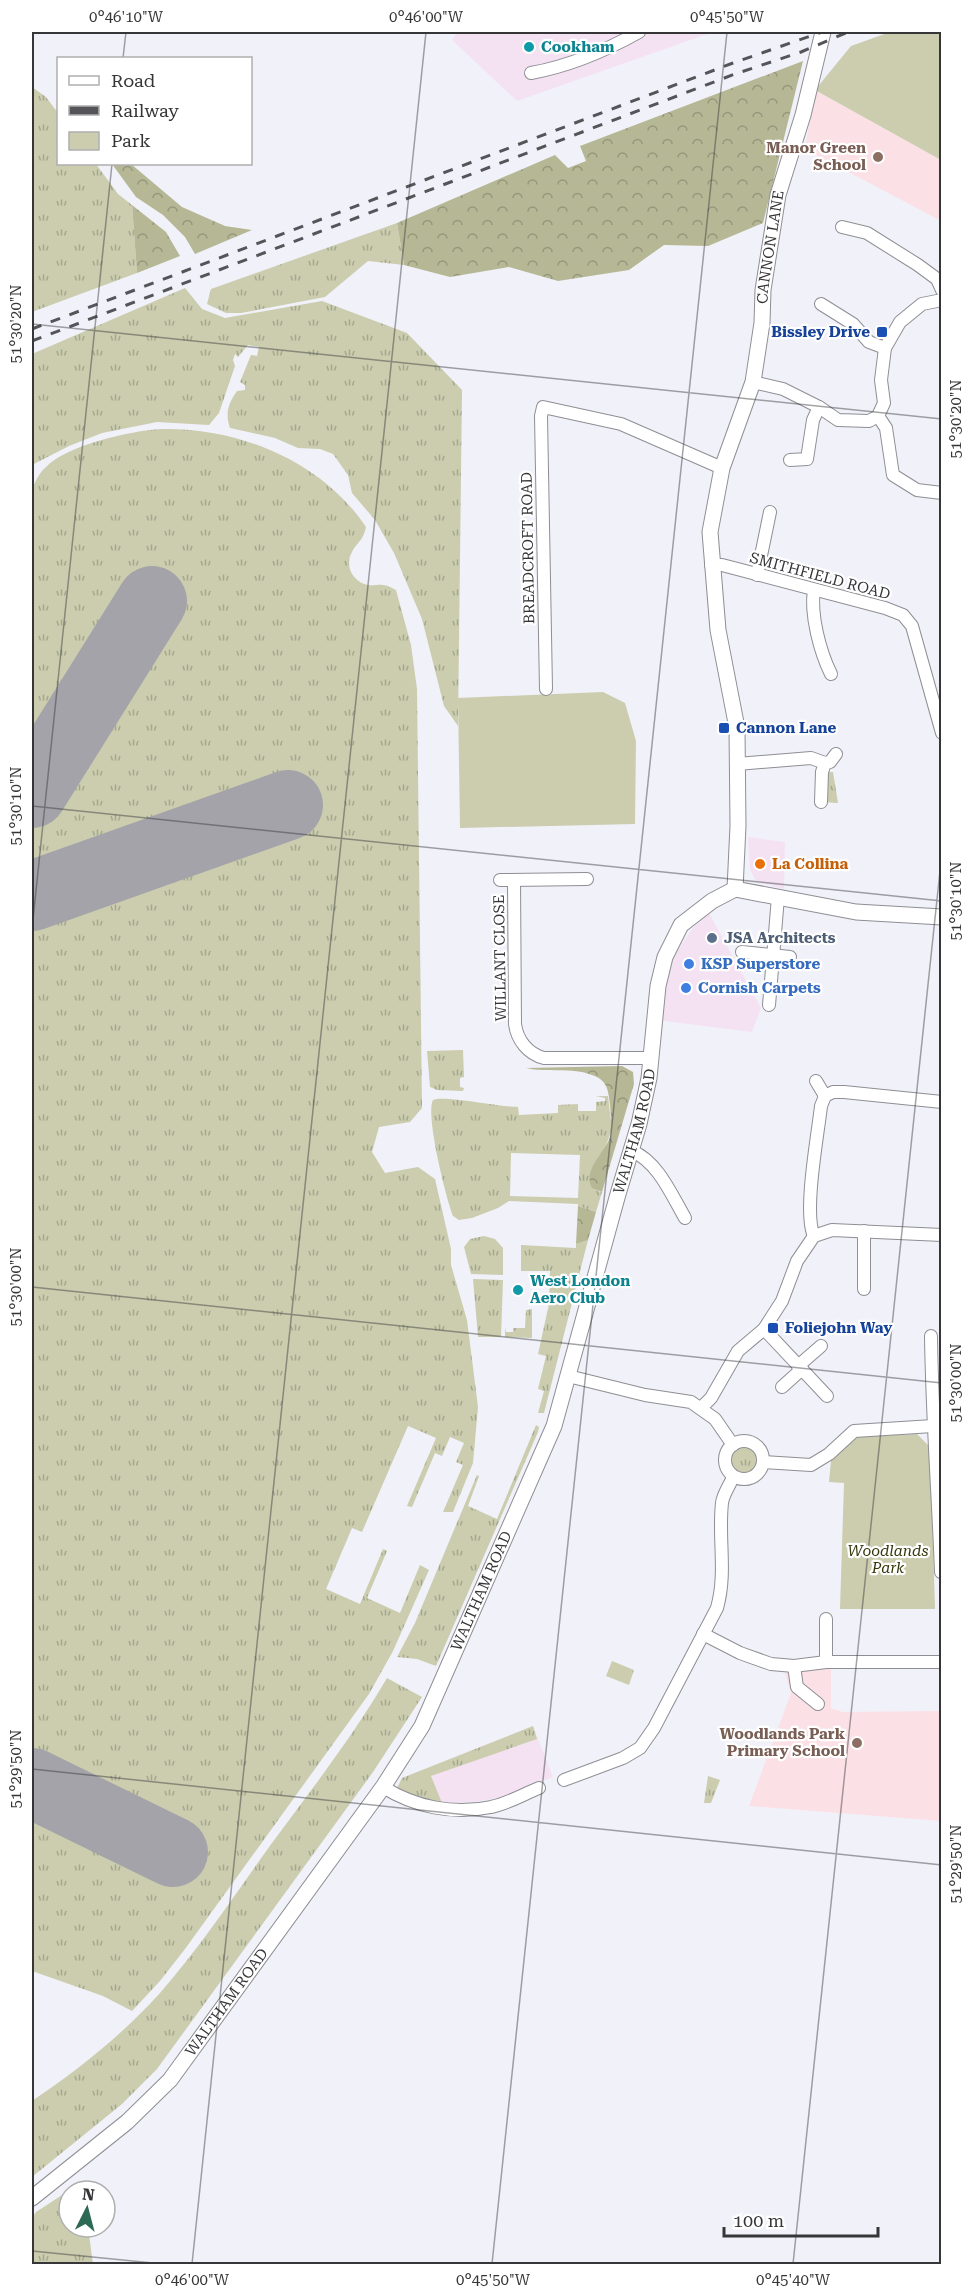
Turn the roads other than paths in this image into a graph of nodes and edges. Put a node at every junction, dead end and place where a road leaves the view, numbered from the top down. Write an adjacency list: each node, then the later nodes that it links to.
1 (639, 32): 3 (street)
2 (823, 32): 9 (street, CANNON LANE)
3 (531, 73)
4 (842, 227): 5 (street)
5 (942, 290)
6 (942, 300): 8 (street)
7 (821, 304): 8 (street)
8 (885, 348): 11 (street)
9 (753, 382): 10 (street); 13 (street, CANNON LANE)
10 (819, 407): 11 (street); 12 (street)
11 (878, 416): 14 (street)
12 (790, 460)
13 (722, 468): 16 (street, CANNON LANE); 20 (street, BREADCROFT ROAD)
14 (942, 493)
15 (770, 512): 17 (street)
16 (711, 565): 17 (street, SMITHFIELD ROAD); 24 (street, CANNON LANE)
17 (757, 575): 18 (street, SMITHFIELD ROAD)
18 (814, 590): 19 (street); 21 (street, SMITHFIELD ROAD)
19 (831, 674)
20 (546, 689)
21 (942, 733)
22 (836, 754): 23 (street)
23 (825, 763): 24 (street); 25 (street)
24 (737, 764): 29 (street, CANNON LANE)
25 (821, 802)
26 (587, 879): 28 (street, WILLANT CLOSE)
27 (500, 880): 28 (street, WILLANT CLOSE)
28 (514, 880): 36 (street, WILLANT CLOSE)
29 (735, 889): 30 (street); 36 (street, WALTHAM ROAD)
30 (778, 897): 31 (street); 33 (street)
31 (942, 917)
32 (742, 952): 33 (street)
33 (773, 954): 34 (street); 35 (street)
34 (790, 957)
35 (769, 1005)
36 (652, 1058): 40 (street, WALTHAM ROAD)
37 (816, 1081): 38 (street)
38 (825, 1096): 39 (street); 44 (street)
39 (942, 1102)
40 (632, 1150): 41 (street); 51 (street, WALTHAM ROAD)
41 (685, 1218)
42 (864, 1231): 43 (street); 44 (street); 45 (street)
43 (942, 1235)
44 (814, 1236): 46 (street)
45 (864, 1289)
46 (764, 1329): 50 (street); 54 (street)
47 (931, 1336): 49 (street)
48 (821, 1346): 50 (street)
49 (937, 1351): 55 (street)
50 (800, 1368): 52 (street); 53 (street)
51 (568, 1376): 54 (street); 68 (street, WALTHAM ROAD)
52 (782, 1387)
53 (827, 1396)
54 (701, 1408): 56 (street)
55 (933, 1426): 57 (street); 59 (street)
56 (733, 1444): 57 (street); 58 (street)
57 (763, 1462): 58 (street)
58 (734, 1477): 62 (street)
59 (941, 1556): 60 (street)
60 (941, 1572)
61 (826, 1619): 63 (street)
62 (703, 1634): 65 (street); 67 (street)
63 (826, 1662): 64 (street); 65 (street)
64 (942, 1662)
65 (794, 1666): 66 (street)
66 (818, 1704)
67 (564, 1780)
68 (383, 1786): 69 (street); 70 (street, WALTHAM ROAD)
69 (539, 1788)
70 (32, 2198)

